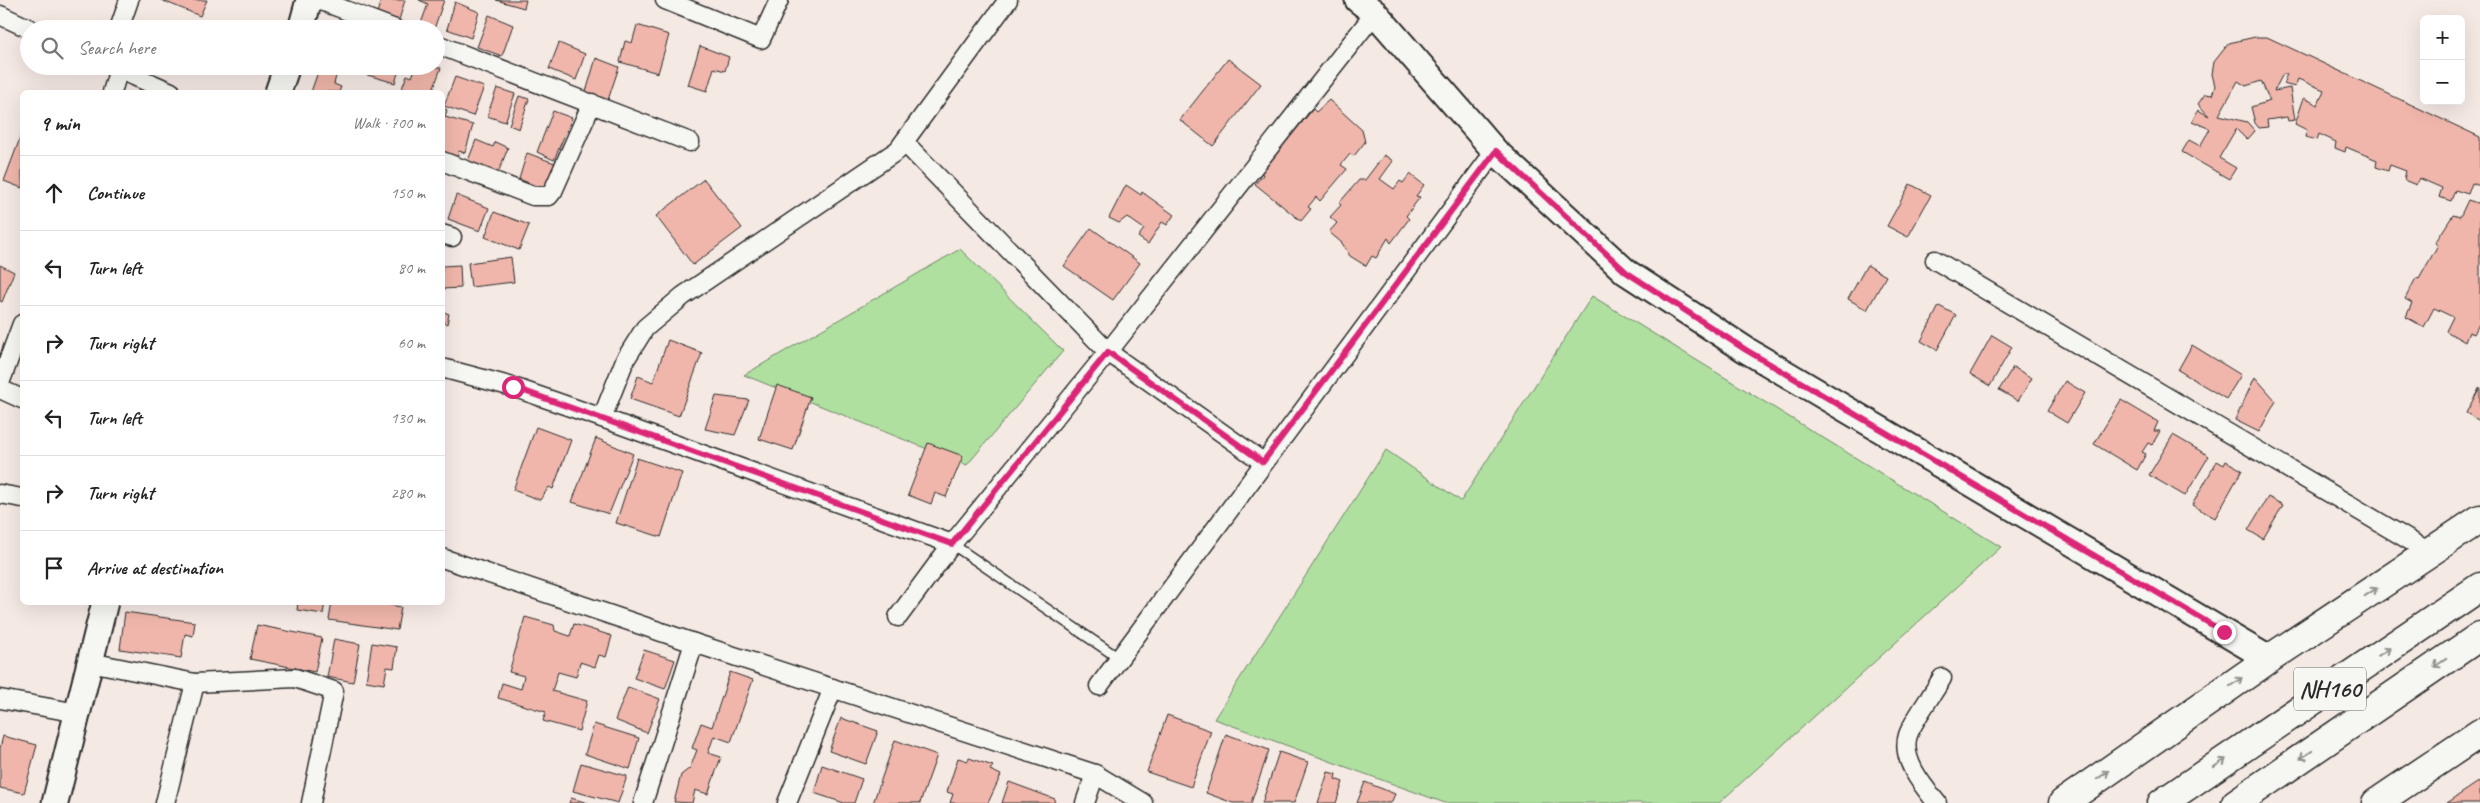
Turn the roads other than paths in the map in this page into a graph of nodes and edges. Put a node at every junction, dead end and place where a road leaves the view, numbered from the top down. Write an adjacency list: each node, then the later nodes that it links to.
1 (129, 0): 9 (street)
2 (309, 0): 10 (street)
3 (319, 0): 11 (street)
4 (665, 0): 5 (street)
5 (779, 0)
6 (1008, 0): 22 (street)
7 (1366, 6): 23 (street); 27 (street)
8 (0, 15): 12 (street)
9 (122, 20)
10 (303, 20)
11 (371, 20)
12 (20, 24)
13 (445, 47): 20 (street)
14 (116, 75): 17 (street)
15 (133, 75): 18 (street)
16 (284, 75): 19 (street)
17 (112, 90)
18 (166, 90)
19 (279, 90)
20 (592, 103): 21 (street); 24 (street)
21 (690, 142)
22 (904, 142): 27 (street); 32 (street)
23 (1496, 151): 33 (street); 46 (street)
24 (445, 162)
25 (1935, 260): 38 (street)
26 (20, 329): 29 (street)
27 (1108, 352): 33 (street); 37 (street)
28 (445, 369): 32 (street)
29 (0, 383)
30 (0, 389): 31 (street)
31 (20, 399)
32 (602, 418): 37 (street)
33 (1263, 462): 45 (street)
34 (0, 494): 35 (street)
35 (20, 498)
36 (2480, 519): 38 (main road)
37 (952, 544): 42 (street); 45 (lane)
38 (2431, 553): 46 (main road, one-way to 38)
39 (445, 559): 44 (street)
40 (2480, 587): 56 (main road, NH160, one-way to 40)
41 (104, 605): 47 (street)
42 (898, 617)
43 (2480, 636): 66 (main road, NH160, one-way to 66)
44 (694, 644): 51 (street); 60 (street)
45 (1120, 659): 50 (street)
46 (2269, 659): 65 (main road, one-way to 46)
47 (90, 662): 49 (street); 53 (street)
48 (1942, 678): 64 (street)
49 (195, 683): 58 (street); 59 (street)
50 (1099, 686)
51 (833, 688): 55 (street); 61 (street)
52 (0, 699): 53 (street)
53 (78, 713): 57 (street)
54 (2480, 733): 67 (main road)
55 (1094, 774): 62 (street); 63 (street)
56 (2171, 797)
57 (55, 803)
58 (165, 803)
59 (311, 803)
60 (642, 803)
61 (788, 803)
62 (1085, 803)
63 (1143, 803)
64 (1937, 803)
65 (2063, 803)
66 (2236, 803)
67 (2376, 803)

